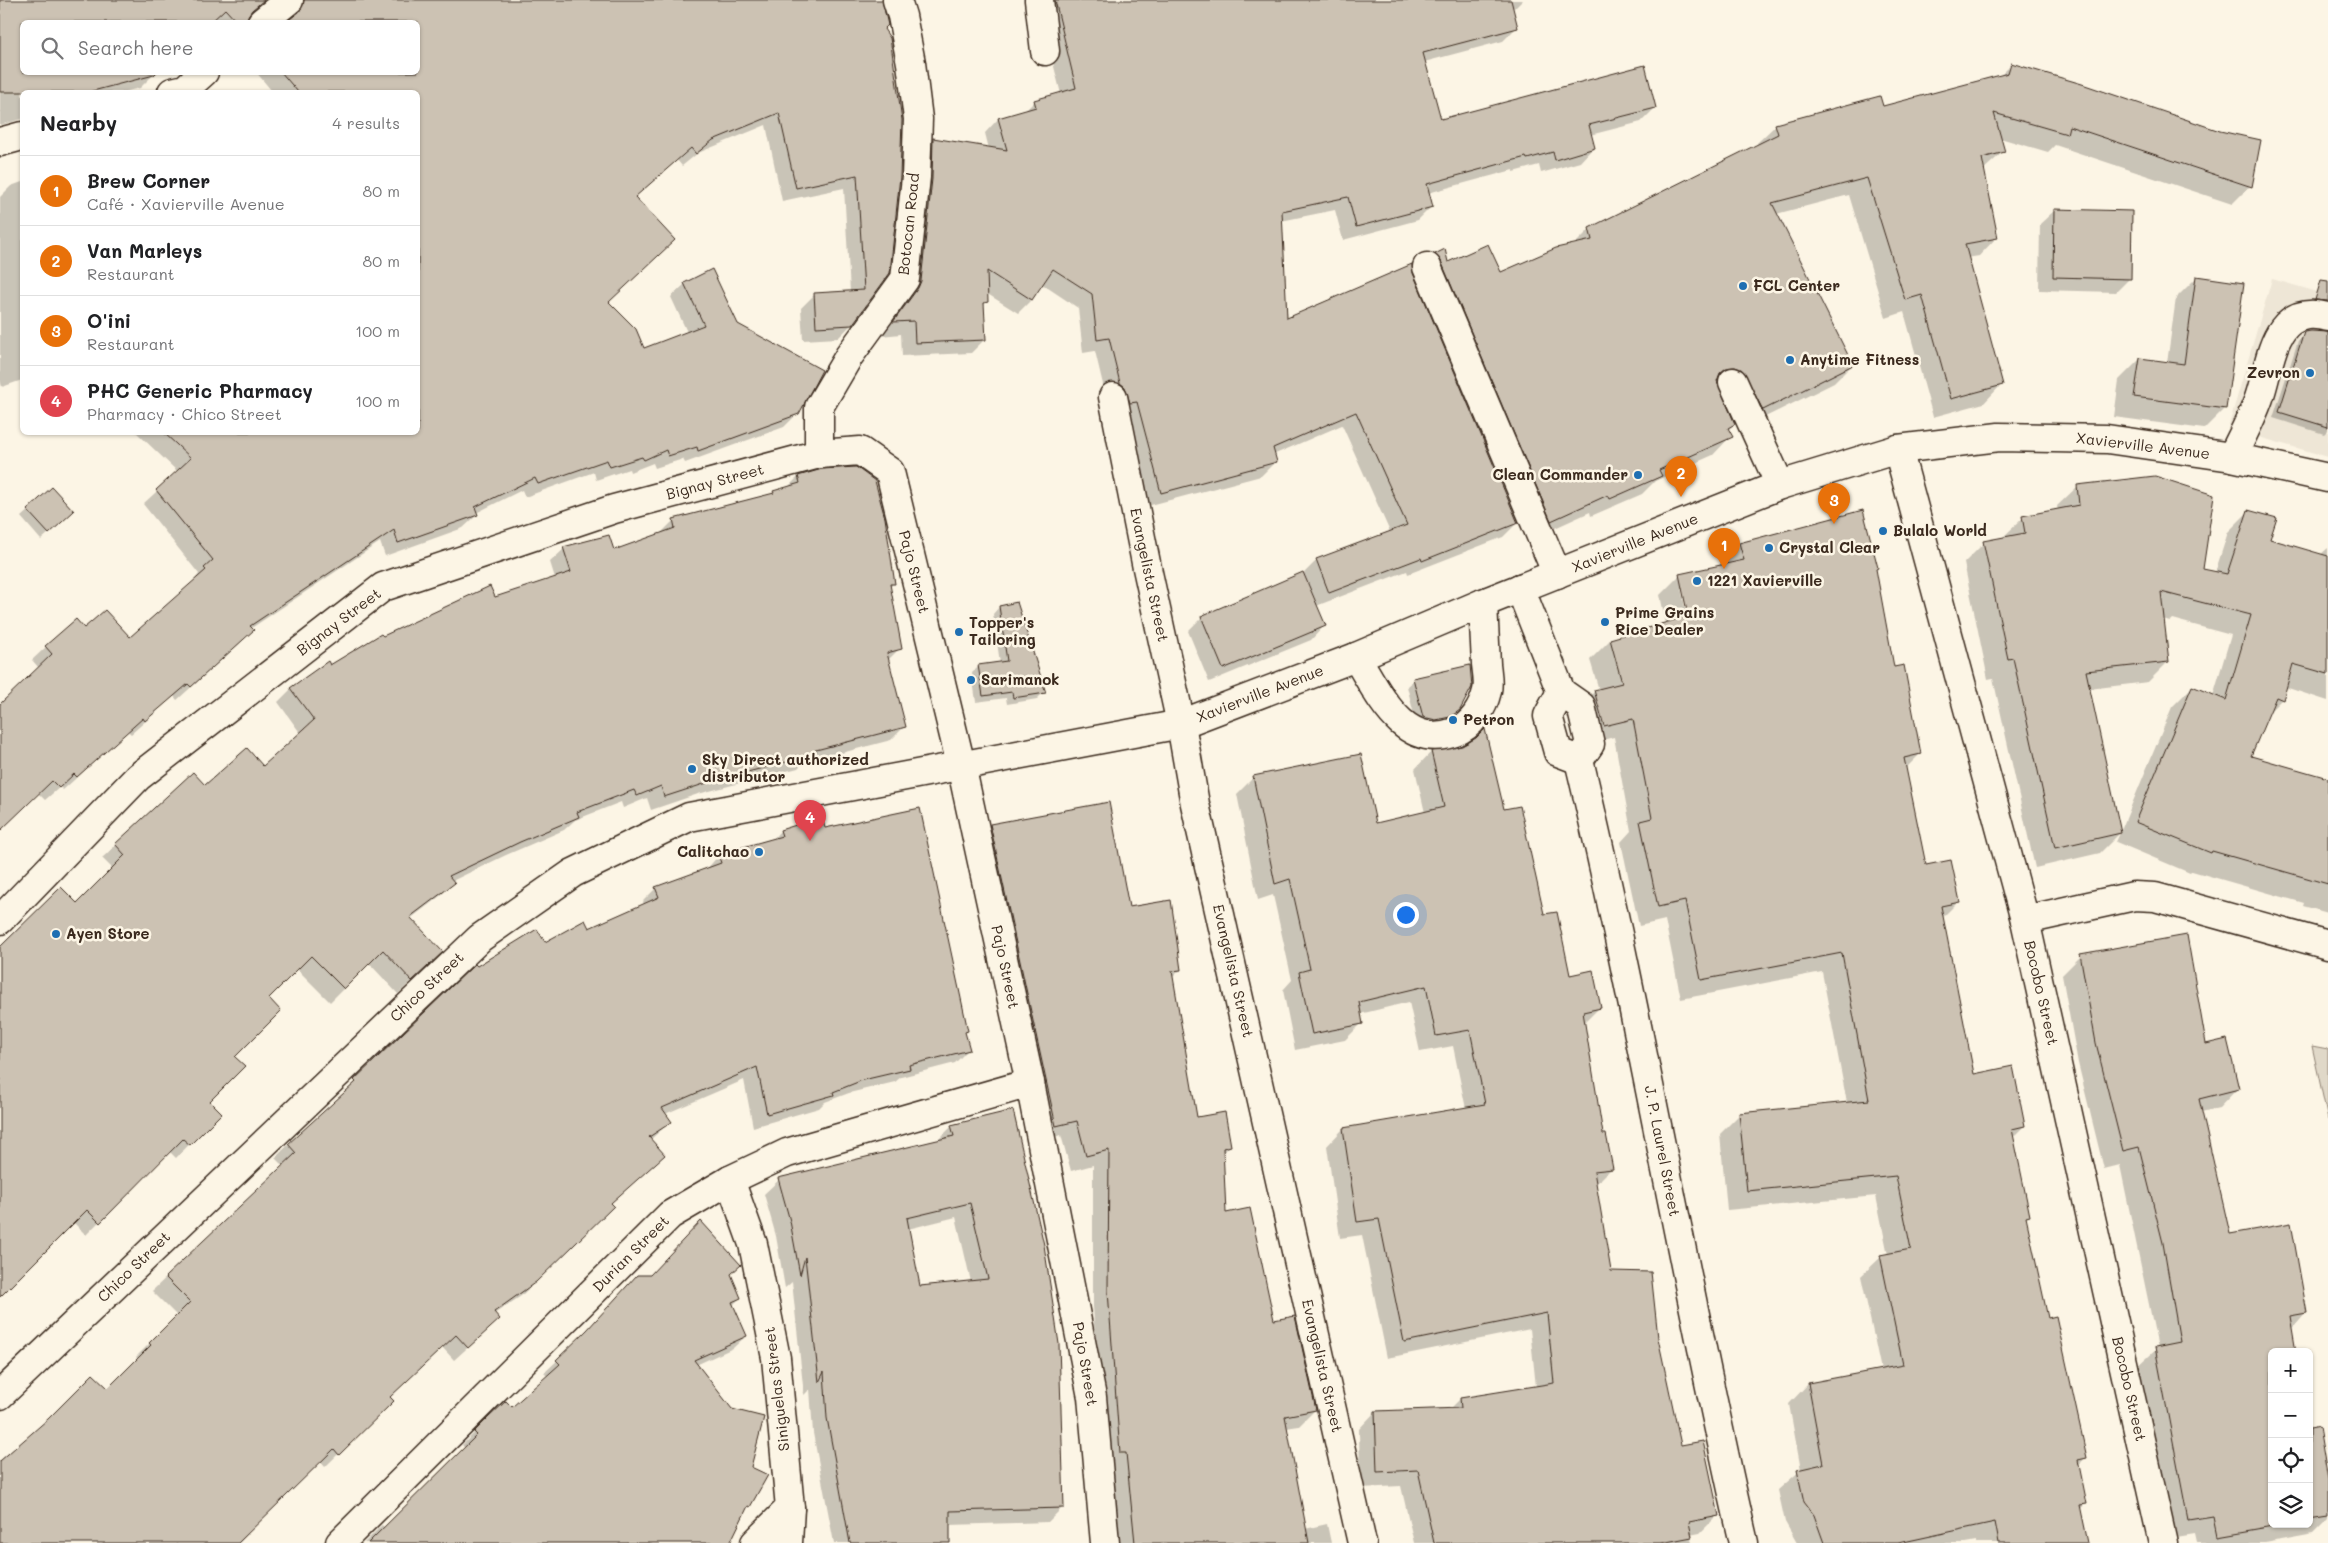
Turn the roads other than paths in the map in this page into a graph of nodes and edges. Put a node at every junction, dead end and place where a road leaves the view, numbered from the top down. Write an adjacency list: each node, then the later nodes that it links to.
1 (289, 0): 4 (street)
2 (897, 0): 15 (street, Botocan Road)
3 (1039, 0): 5 (street)
4 (264, 20)
5 (1045, 51)
6 (200, 75): 7 (street)
7 (180, 90)
8 (20, 137): 9 (street)
9 (0, 142)
10 (1427, 268): 19 (street)
11 (2328, 317): 16 (street)
12 (1733, 382): 18 (street)
13 (1113, 397): 23 (street, Evangelista Street)
14 (1898, 449): 16 (street, Xavierville Avenue); 18 (street, Xavierville Avenue); 26 (street, Bocobo Street)
15 (820, 454): 24 (street, Pajo Street); 25 (street, Bignay Street)
16 (2232, 457): 17 (street, Xavierville Avenue)
17 (2328, 478)
18 (1780, 486): 19 (street, Xavierville Avenue)
19 (1557, 574): 20 (street, Xavierville Avenue)
20 (1520, 588): 21 (street, Xavierville Avenue); 37 (street, J. P. Laurel Street)
21 (1483, 603): 22 (street, Xavierville Avenue); 22 (street)
22 (1356, 657): 23 (street, Xavierville Avenue)
23 (1181, 724): 24 (street, Xavierville Avenue); 36 (street, Evangelista Street)
24 (960, 765): 28 (street, Pajo Street); 30 (street, Chico Street)
25 (0, 920)
26 (2024, 920): 27 (street); 38 (street, Bocobo Street)
27 (2328, 945)
28 (1030, 1083): 29 (street, Durian Street); 35 (street, Pajo Street)
29 (730, 1180): 31 (street, Siniguelas Street); 32 (street, Durian Street)
30 (0, 1395)
31 (790, 1508): 33 (street); 34 (street, Siniguelas Street)
32 (340, 1543)
33 (755, 1543)
34 (788, 1543)
35 (1105, 1543)
36 (1362, 1543)
37 (1744, 1543)
38 (2163, 1543)

